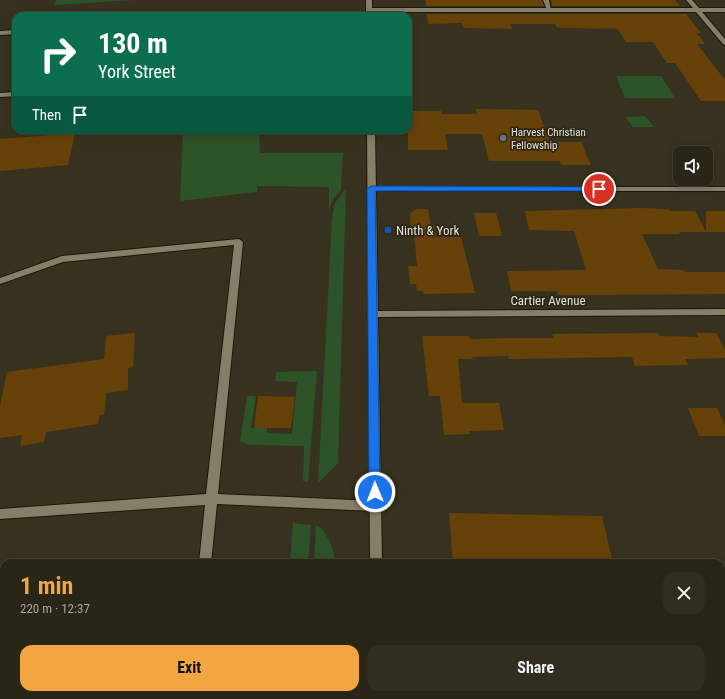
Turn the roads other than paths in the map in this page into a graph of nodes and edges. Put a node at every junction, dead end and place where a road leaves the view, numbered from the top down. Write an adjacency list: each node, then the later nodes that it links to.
1 (369, 0): 7 (street)
2 (546, 0): 4 (street)
3 (689, 0): 5 (street)
4 (550, 9): 5 (street); 8 (street)
5 (698, 10): 6 (street); 11 (street)
6 (725, 10)
7 (369, 12)
8 (412, 12)
9 (12, 32): 10 (street)
10 (0, 33)
11 (725, 43)
12 (12, 94): 13 (street)
13 (0, 95)
14 (370, 134): 15 (street)
15 (371, 189): 16 (street); 19 (street)
16 (725, 189)
17 (0, 281): 20 (street)
18 (725, 312): 19 (street, Cartier Avenue)
19 (372, 314): 21 (street)
20 (211, 499): 21 (street); 22 (street); 23 (street)
21 (375, 506): 24 (street)
22 (0, 514)
23 (204, 559)
24 (376, 559)

